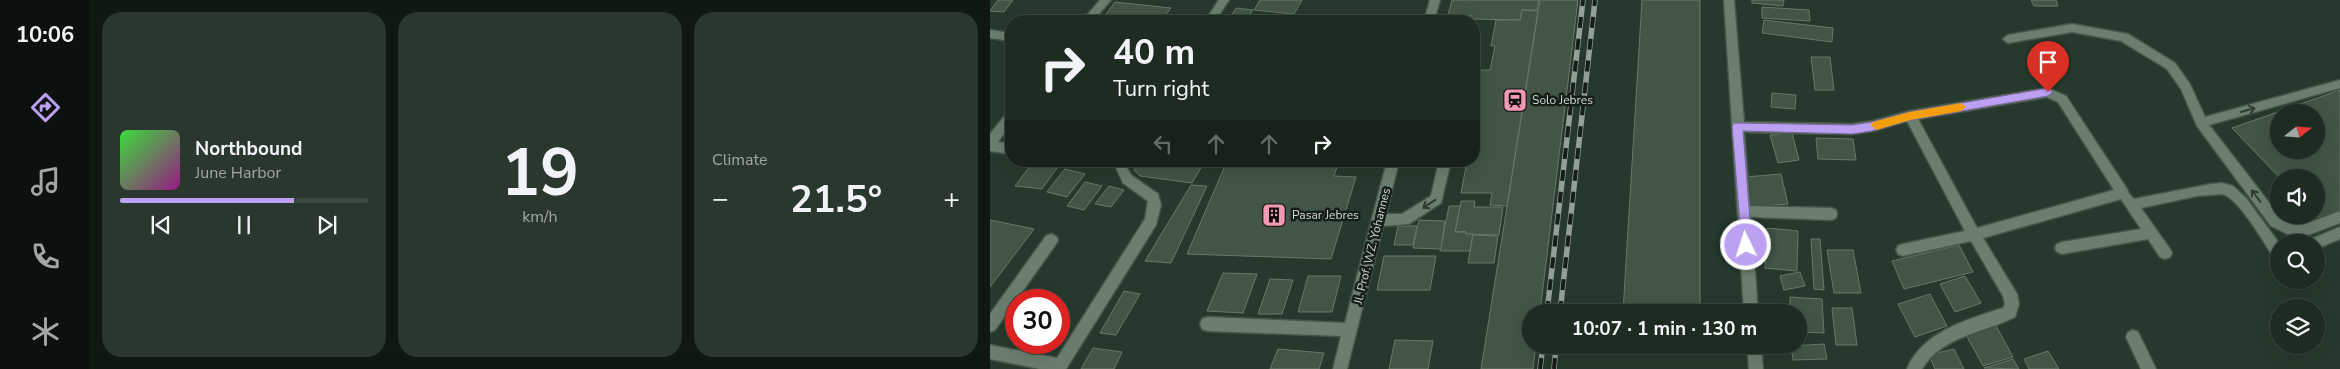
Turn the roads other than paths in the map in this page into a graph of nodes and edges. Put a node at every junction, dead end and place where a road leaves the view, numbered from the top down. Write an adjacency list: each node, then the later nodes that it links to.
1 (1106, 0): 5 (street)
2 (1224, 0): 6 (street)
3 (1435, 0): 7 (street)
4 (1729, 0): 15 (street)
5 (1093, 15)
6 (1214, 15)
7 (1431, 15)
8 (990, 34): 9 (street)
9 (1005, 36)
10 (2008, 39): 13 (street)
11 (2340, 84): 13 (street, one-way to 11)
12 (1910, 116): 15 (street); 21 (street); 29 (street)
13 (2201, 123): 25 (street, one-way to 13)
14 (1005, 124): 16 (street)
15 (1737, 126): 23 (street)
16 (990, 145): 17 (street)
17 (1005, 147)
18 (1119, 167): 43 (street)
19 (1392, 167): 26 (street, Jl. Prof. WZ. Yohannes)
20 (1444, 167): 26 (street, one-way to 26)
21 (2123, 192): 22 (street); 29 (street)
22 (2131, 205): 27 (street); 32 (street)
23 (1744, 211): 24 (street); 36 (street)
24 (1831, 214)
25 (2340, 217)
26 (1379, 220): 39 (street, Jl. Prof. WZ. Yohannes)
27 (2150, 233): 33 (street); 35 (street)
28 (2340, 233): 30 (street)
29 (1974, 235): 34 (street); 46 (street)
30 (2325, 239)
31 (1051, 240): 37 (street)
32 (2270, 242)
33 (2062, 248)
34 (1902, 250)
35 (2165, 253)
36 (1750, 304)
37 (990, 324)
38 (1207, 324): 39 (street)
39 (1350, 330): 44 (street, Jl. Prof. WZ. Yohannes)
40 (2133, 337): 47 (street)
41 (990, 352): 43 (street)
42 (1755, 354): 45 (street)
43 (1059, 367)
44 (1340, 369)
45 (1756, 369)
46 (1914, 369)
47 (2149, 369)

